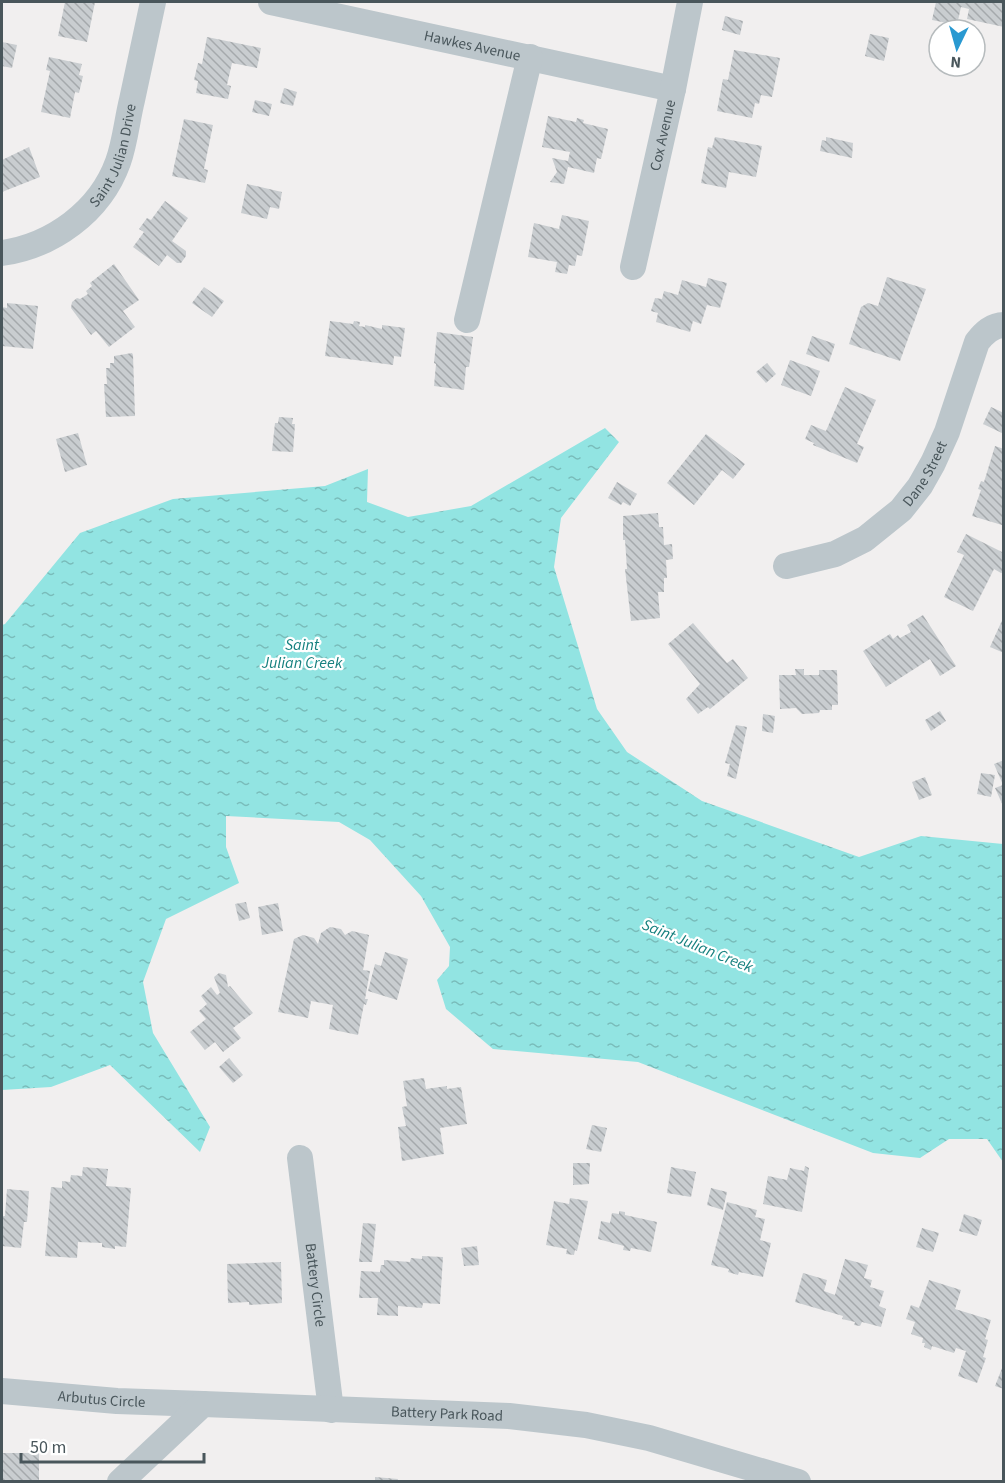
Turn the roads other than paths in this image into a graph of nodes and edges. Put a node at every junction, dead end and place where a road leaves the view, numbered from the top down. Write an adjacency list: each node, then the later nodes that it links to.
1 (153, 2): 6 (street, Saint Julian Drive)
2 (271, 2): 4 (street, Hawkes Avenue)
3 (690, 2): 5 (street, Cox Avenue)
4 (530, 57): 5 (street, Hawkes Avenue); 8 (street)
5 (673, 89): 7 (street, Cox Avenue)
6 (2, 253)
7 (633, 267)
8 (467, 320)
9 (1004, 325): 10 (street, Dane Street)
10 (786, 566)
11 (300, 1158): 14 (street, Battery Circle)
12 (2, 1391): 13 (street, Arbutus Circle)
13 (203, 1404): 14 (street, Battery Park Road); 15 (street)
14 (331, 1410): 16 (street, Battery Park Road)
15 (120, 1482)
16 (798, 1482)

